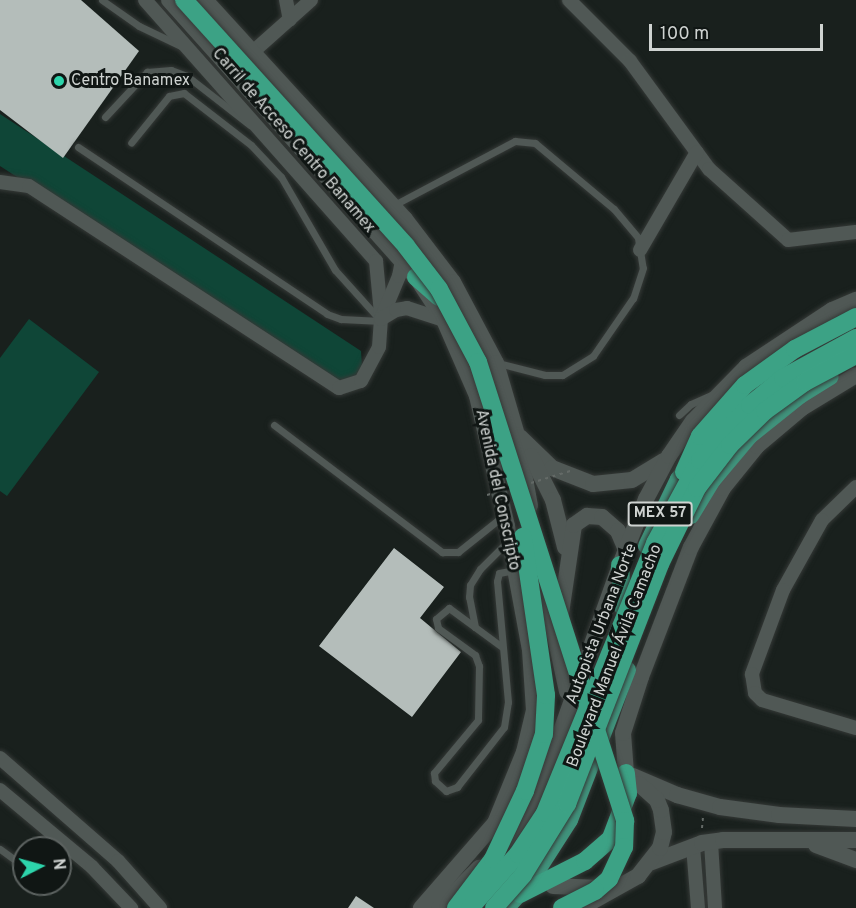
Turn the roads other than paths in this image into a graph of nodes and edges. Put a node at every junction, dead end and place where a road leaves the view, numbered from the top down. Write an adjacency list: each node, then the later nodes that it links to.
1 (102, 0): 11 (lane)
2 (145, 0): 11 (street, Carril de Acceso Centro Banamex)
3 (169, 0): 12 (main road, Avenida del Conscripto)
4 (184, 0): 81 (highway, bridge)
5 (205, 0): 10 (main road, Avenida del Conscripto)
6 (286, 0): 9 (street)
7 (311, 0): 9 (street)
8 (569, 0): 17 (street)
9 (290, 20): 10 (street)
10 (260, 46): 12 (street); 21 (main road, Avenida del Conscripto)
11 (192, 51): 12 (street, Carril de Acceso Centro Banamex)
12 (226, 76): 14 (street, Carril de Acceso Centro Banamex); 22 (main road, Avenida del Conscripto)
13 (105, 117): 14 (lane)
14 (266, 134): 18 (street, Carril de Acceso Centro Banamex)
15 (131, 143): 20 (lane)
16 (78, 147): 29 (lane)
17 (697, 152): 23 (street); 24 (street)
18 (301, 174): 20 (lane); 29 (street, Carril de Acceso Centro Banamex)
19 (0, 182): 29 (street)
20 (287, 185): 29 (lane)
21 (393, 205): 22 (lane); 24 (lane); 34 (main road, Avenida del Conscripto)
22 (372, 227): 25 (main road, Avenida del Conscripto)
23 (856, 232)
24 (640, 250): 34 (lane)
25 (402, 260): 26 (main road, Avenida del Conscripto); 29 (street)
26 (416, 277): 30 (main road, Avenida del Conscripto); 37 (highway)
27 (856, 300): 38 (main road, Boulevard Manuel Ávila Camacho)
28 (856, 317): 45 (highway, bridge)
29 (381, 320): 30 (street)
30 (444, 320): 39 (main road, Avenida del Conscripto)
31 (856, 328): 51 (highway, Boulevard Manuel Ávila Camacho / MEX 57)
32 (856, 338): 45 (highway, Autopista Urbana Norte, bridge)
33 (856, 355): 79 (highway, Autopista Urbana Norte, bridge)
34 (496, 363): 42 (main road, Avenida del Conscripto)
35 (856, 364): 72 (highway, Boulevard Manuel Ávila Camacho / MEX 57)
36 (856, 375): 58 (main road, Boulevard Manuel Ávila Camacho)
37 (483, 385): 39 (main road); 77 (highway, bridge)
38 (719, 393): 40 (lane); 43 (main road, Boulevard Manuel Ávila Camacho)
39 (480, 410): 46 (main road, Avenida del Conscripto)
40 (679, 415)
41 (274, 425): 46 (lane)
42 (520, 437): 43 (main road); 49 (main road); 54 (main road, Avenida del Conscripto)
43 (669, 456): 48 (main road, Boulevard Manuel Ávila Camacho)
44 (856, 488): 56 (street)
45 (677, 500): 78 (highway, Autopista Urbana Norte, bridge)
46 (505, 514): 47 (main road, Avenida del Conscripto)
47 (510, 539): 50 (main road, Avenida del Conscripto); 52 (lane)
48 (623, 557): 49 (main road); 51 (highway); 76 (main road, Boulevard Manuel Ávila Camacho)
49 (567, 562): 54 (main road)
50 (515, 570): 53 (lane); 60 (main road, Avenida del Conscripto)
51 (623, 607): 78 (highway, Boulevard Manuel Ávila Camacho / MEX 57)
52 (475, 627): 53 (lane); 53 (lane)
53 (502, 647)
54 (556, 654): 55 (main road, Avenida del Conscripto)
55 (567, 692)
56 (856, 728)
57 (0, 758): 63 (street)
58 (619, 768): 61 (main road); 69 (main road); 72 (highway)
59 (0, 790): 67 (street)
60 (505, 803): 62 (main road); 75 (main road, Avenida del Conscripto)
61 (856, 819)
62 (504, 821)
63 (85, 830): 67 (street); 74 (street)
64 (856, 840): 65 (main road)
65 (810, 842): 66 (main road); 68 (main road)
66 (702, 844): 69 (main road); 83 (street); 84 (street)
67 (73, 850): 73 (street)
68 (856, 860)
69 (652, 862): 71 (main road)
70 (553, 886): 71 (main road)
71 (621, 886): 82 (main road)
72 (520, 894): 80 (highway, Boulevard Manuel Ávila Camacho / MEX 57)
73 (131, 908)
74 (160, 908)
75 (421, 908)
76 (439, 908)
77 (456, 908)
78 (470, 908)
79 (494, 908)
80 (507, 908)
81 (562, 908)
82 (581, 908)
83 (698, 908)
84 (716, 908)

